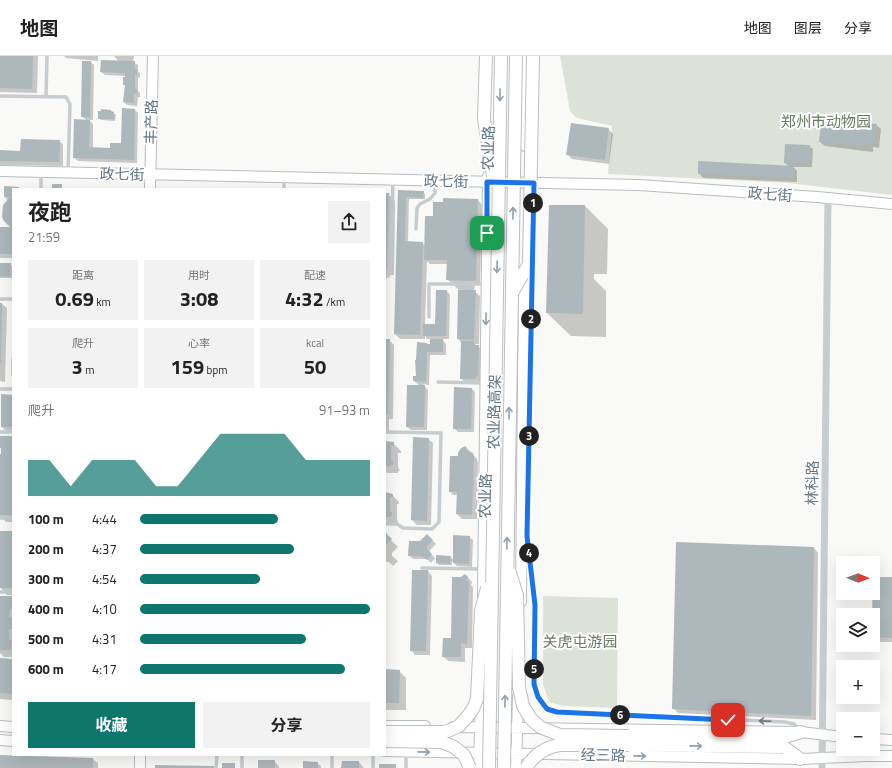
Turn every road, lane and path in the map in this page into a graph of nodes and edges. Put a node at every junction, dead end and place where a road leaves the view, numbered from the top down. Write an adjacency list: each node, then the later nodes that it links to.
1 (47, 56): 10 (lane)
2 (153, 56): 14 (street, 丰产路)
3 (486, 56): 25 (highway, bridge)
4 (490, 56): 18 (street, 农业路)
5 (501, 56): 25 (highway, 农业路高架, one-way to 25, bridge)
6 (516, 56): 29 (highway, 农业路高架, one-way to 6, bridge)
7 (526, 56): 19 (street)
8 (533, 56): 29 (highway, bridge)
9 (0, 96): 10 (lane)
10 (46, 97): 13 (lane)
11 (0, 171): 12 (street, 政七街)
12 (41, 172): 13 (street, 政七街); 20 (lane)
13 (68, 173): 14 (street, 政七街)
14 (150, 175): 15 (street, 政七街); 21 (street, 丰产路)
15 (284, 178): 16 (street, 政七街); 22 (lane)
16 (393, 180): 17 (street, 政七街); 27 (lane)
17 (435, 181): 18 (street, 政七街); 26 (lane)
18 (487, 182): 19 (street, 政七街); 28 (street, 农业路)
19 (529, 183): 23 (street, 政七街); 52 (street); 54 (lane, one-way to 19)
20 (41, 188)
21 (150, 188)
22 (284, 188)
23 (828, 198): 24 (street, 政七街); 55 (street, 林科路)
24 (892, 204)
25 (498, 211): 45 (highway, 农业路高架, one-way to 45, bridge)
26 (416, 229)
27 (386, 277)
28 (487, 284): 32 (lane); 34 (street, 农业路, one-way to 34)
29 (511, 294): 43 (highway, 农业路高架, one-way to 29, bridge)
30 (0, 299): 31 (lane)
31 (12, 299)
32 (429, 317)
33 (438, 382): 34 (lane)
34 (486, 383): 45 (street, 农业路)
35 (0, 388): 36 (lane)
36 (12, 389)
37 (0, 432): 38 (lane)
38 (12, 432)
39 (386, 432): 42 (lane)
40 (0, 518): 41 (lane)
41 (12, 518)
42 (386, 524)
43 (507, 565): 58 (highway, bridge); 84 (highway, 农业路高架, one-way to 43, bridge)
44 (422, 568): 45 (lane)
45 (488, 570): 51 (street, 农业路); 53 (highway, bridge); 83 (highway, 农业路高架, bridge)
46 (0, 592): 47 (lane)
47 (12, 592)
48 (0, 726): 50 (street)
49 (386, 726): 51 (street, 经三路)
50 (12, 727)
51 (480, 727): 52 (street, 经三路); 65 (street, 农业路)
52 (517, 728): 54 (street, 经三路); 66 (street)
53 (386, 732)
54 (801, 732): 55 (street, 经三路); 58 (highway)
55 (823, 734): 56 (street, 经三路); 74 (street, 林科路)
56 (836, 736)
57 (0, 740): 61 (street)
58 (629, 740): 73 (highway, one-way to 73); 86 (highway, bridge)
59 (880, 740): 60 (street)
60 (892, 740)
61 (12, 741)
62 (386, 741): 81 (highway, bridge)
63 (386, 751): 64 (street, 经三路)
64 (406, 751): 65 (street, 经三路, one-way to 65); 80 (lane)
65 (480, 753): 66 (street, 经三路); 82 (street, 农业路)
66 (517, 753): 73 (street, 经三路, one-way to 73); 85 (street)
67 (140, 756): 75 (street)
68 (217, 756): 76 (lane)
69 (242, 756): 77 (lane)
70 (332, 756): 78 (lane)
71 (373, 756): 79 (lane)
72 (892, 756): 74 (street, 经三路)
73 (800, 759): 74 (street, 经三路)
74 (823, 763)
75 (140, 768)
76 (216, 768)
77 (242, 768)
78 (332, 768)
79 (373, 768)
80 (406, 768)
81 (470, 768)
82 (480, 768)
83 (489, 768)
84 (504, 768)
85 (516, 768)
86 (526, 768)

